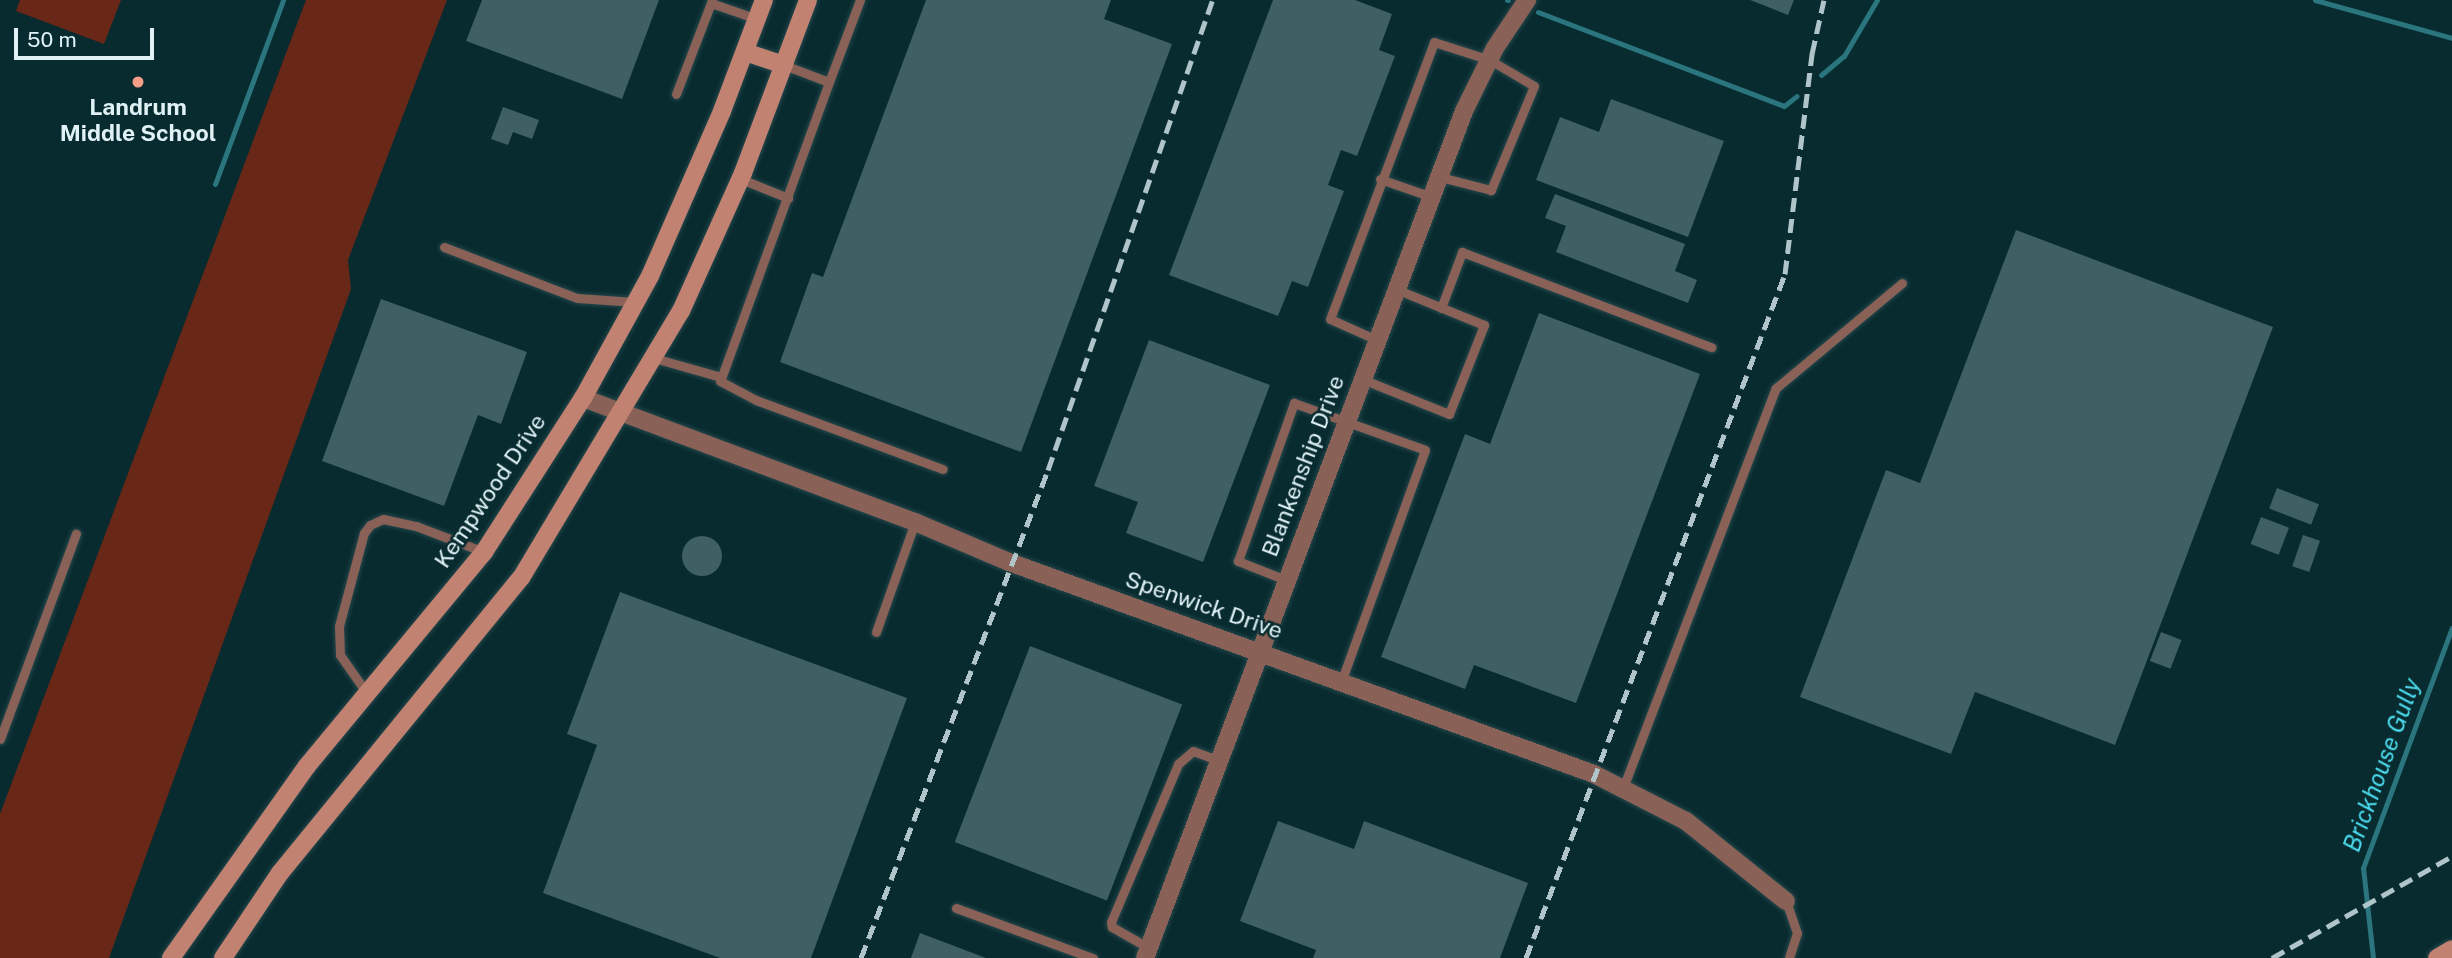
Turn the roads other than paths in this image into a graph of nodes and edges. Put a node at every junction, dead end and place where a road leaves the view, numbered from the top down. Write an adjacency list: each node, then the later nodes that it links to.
1 (764, 0): 6 (main road, Kempwood Drive)
2 (808, 0): 9 (main road)
3 (860, 0): 10 (lane)
4 (1527, 0): 8 (street, Blankenship Drive)
5 (711, 1): 6 (lane); 11 (lane)
6 (757, 19): 7 (main road, Kempwood Drive)
7 (745, 52): 9 (main road); 20 (main road, Kempwood Drive)
8 (1490, 60): 12 (street, Blankenship Drive); 12 (lane); 14 (lane)
9 (784, 65): 10 (lane); 13 (main road)
10 (829, 82): 16 (lane)
11 (676, 94)
12 (1440, 177): 15 (street, Blankenship Drive)
13 (741, 179): 16 (lane); 24 (main road)
14 (1380, 179): 15 (lane); 22 (lane)
15 (1432, 197): 19 (street, Blankenship Drive)
16 (788, 198): 25 (lane)
17 (444, 247): 20 (lane)
18 (1902, 284): 41 (lane)
19 (1396, 289): 21 (lane); 22 (street, Blankenship Drive)
20 (635, 302): 27 (main road, Kempwood Drive)
21 (1441, 308): 23 (lane); 26 (lane)
22 (1377, 340): 26 (street, Blankenship Drive)
23 (1710, 347)
24 (654, 358): 25 (lane); 28 (main road)
25 (721, 377): 30 (lane)
26 (1362, 379): 29 (street, Blankenship Drive)
27 (583, 398): 28 (street, Spenwick Drive); 33 (main road, Kempwood Drive)
28 (622, 413): 31 (street, Spenwick Drive); 47 (main road)
29 (1346, 421): 34 (street, Blankenship Drive); 34 (lane); 37 (lane)
30 (943, 469)
31 (915, 522): 35 (lane); 36 (street, Spenwick Drive)
32 (76, 534): 39 (lane)
33 (484, 552): 38 (main road, Kempwood Drive); 38 (lane)
34 (1286, 580): 36 (street, Blankenship Drive)
35 (876, 632)
36 (1258, 650): 37 (street, Spenwick Drive); 40 (street, Blankenship Drive)
37 (1342, 679): 41 (street, Spenwick Drive)
38 (366, 692): 46 (main road, Kempwood Drive)
39 (0, 739)
40 (1218, 760): 45 (street, Blankenship Drive); 45 (lane)
41 (1623, 788): 42 (street, Spenwick Drive)
42 (1786, 901): 49 (lane)
43 (956, 908): 48 (lane)
44 (2452, 949): 50 (main road)
45 (1147, 953)
46 (171, 958)
47 (223, 958)
48 (1093, 958)
49 (1788, 958)
50 (2437, 958)

